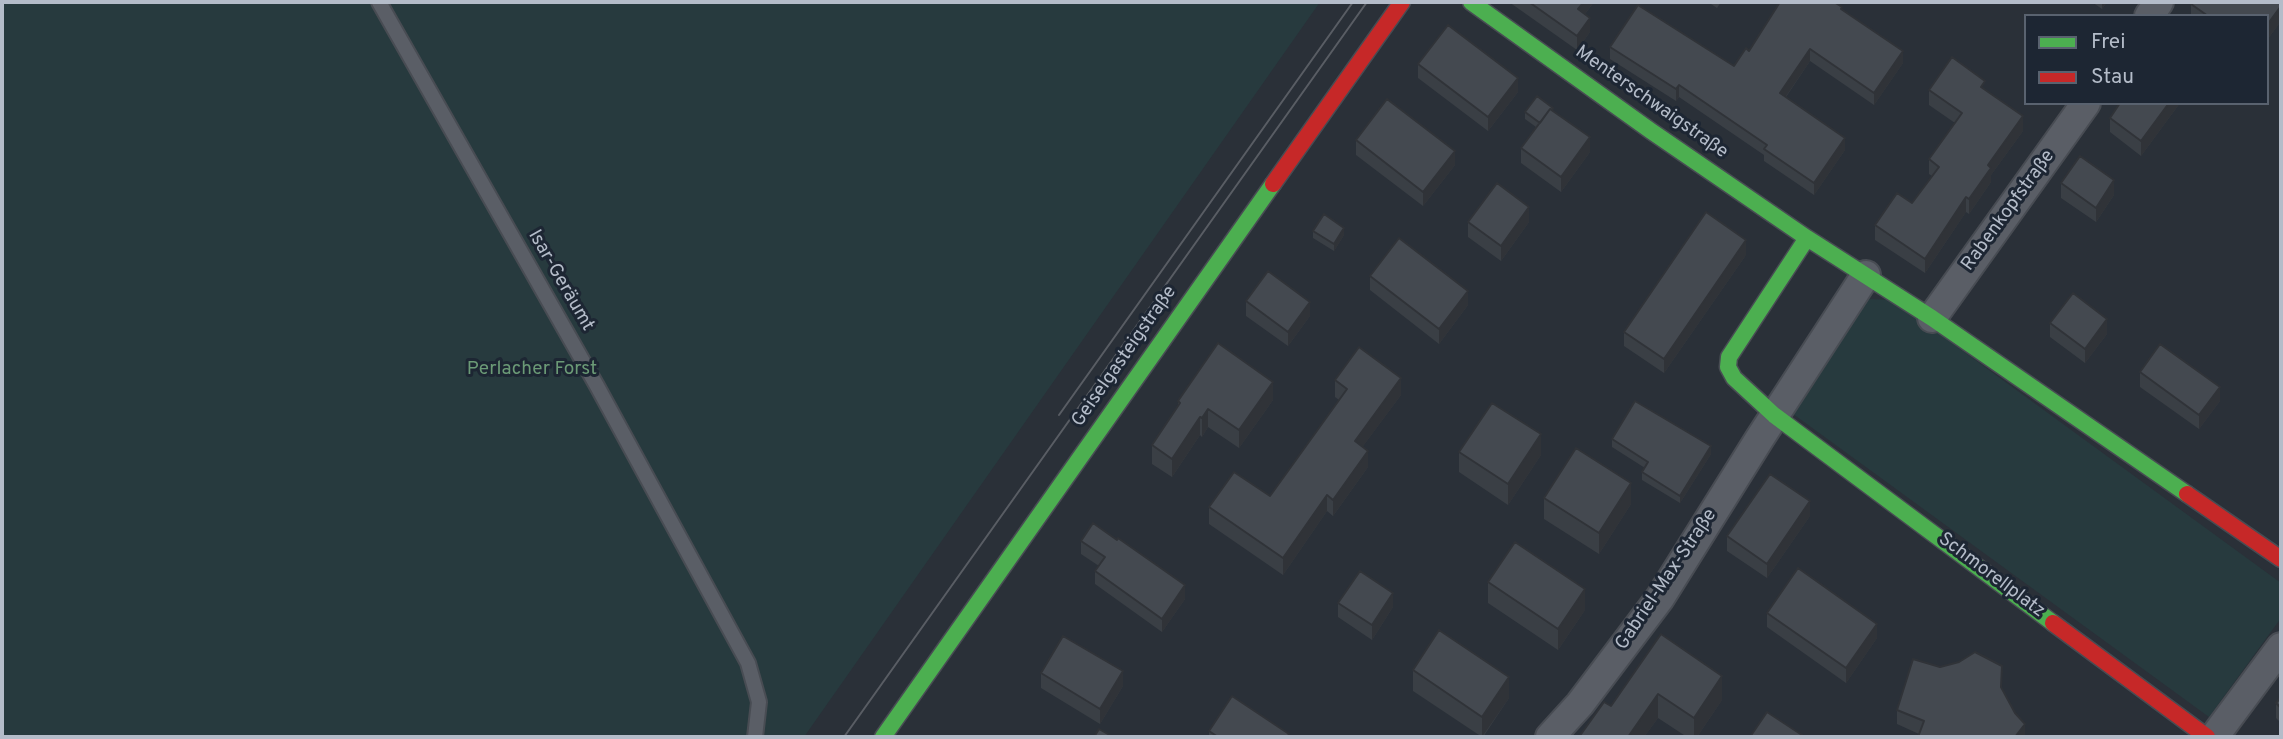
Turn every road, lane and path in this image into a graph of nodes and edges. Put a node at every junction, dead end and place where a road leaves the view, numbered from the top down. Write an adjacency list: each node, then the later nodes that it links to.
1 (379, 2): 11 (lane, Isar-Geräumt)
2 (1402, 2): 12 (street, Geiselgasteigstraße)
3 (1471, 2): 5 (street, Menterschwaigstraße)
4 (2085, 105): 7 (street, Rabenkopfstraße)
5 (1807, 238): 6 (street); 8 (street, Schmorellplatz)
6 (1866, 275): 7 (street); 8 (street)
7 (1932, 318): 9 (street)
8 (1774, 415): 13 (street, Gabriel-Max-Straße); 14 (street, Schmorellplatz)
9 (2281, 559)
10 (2281, 647): 15 (street)
11 (755, 737)
12 (883, 737)
13 (1549, 737)
14 (2207, 737)
15 (2214, 737)

